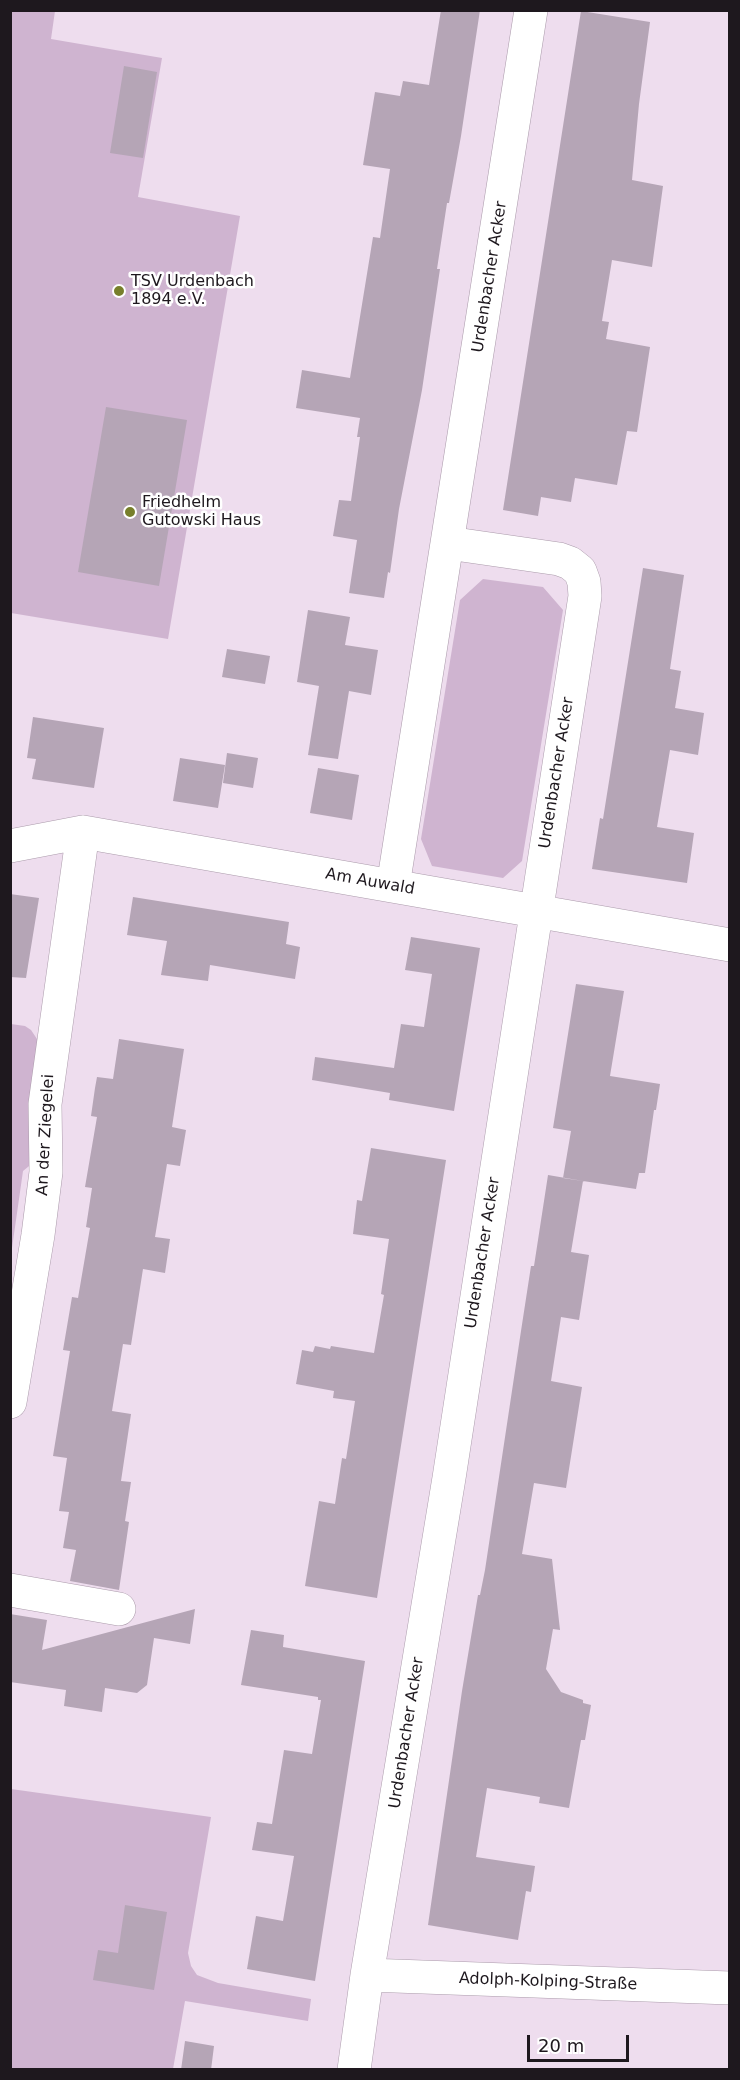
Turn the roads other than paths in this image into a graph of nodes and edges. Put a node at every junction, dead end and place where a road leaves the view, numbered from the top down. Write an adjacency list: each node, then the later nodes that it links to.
1 (531, 10): 2 (street, Urdenbacher Acker)
2 (448, 543): 5 (street, Urdenbacher Acker); 6 (street, Urdenbacher Acker)
3 (84, 832): 4 (street, Am Auwald); 5 (street, Am Auwald); 8 (street, An der Ziegelei)
4 (10, 846)
5 (393, 886): 6 (street, Am Auwald)
6 (535, 912): 7 (street, Am Auwald); 11 (street, Urdenbacher Acker)
7 (729, 945)
8 (10, 1402)
9 (10, 1590): 10 (street)
10 (119, 1609)
11 (367, 1975): 12 (street, Adolph-Kolping-Straße); 13 (street, Urdenbacher Acker)
12 (729, 1988)
13 (354, 2070)

